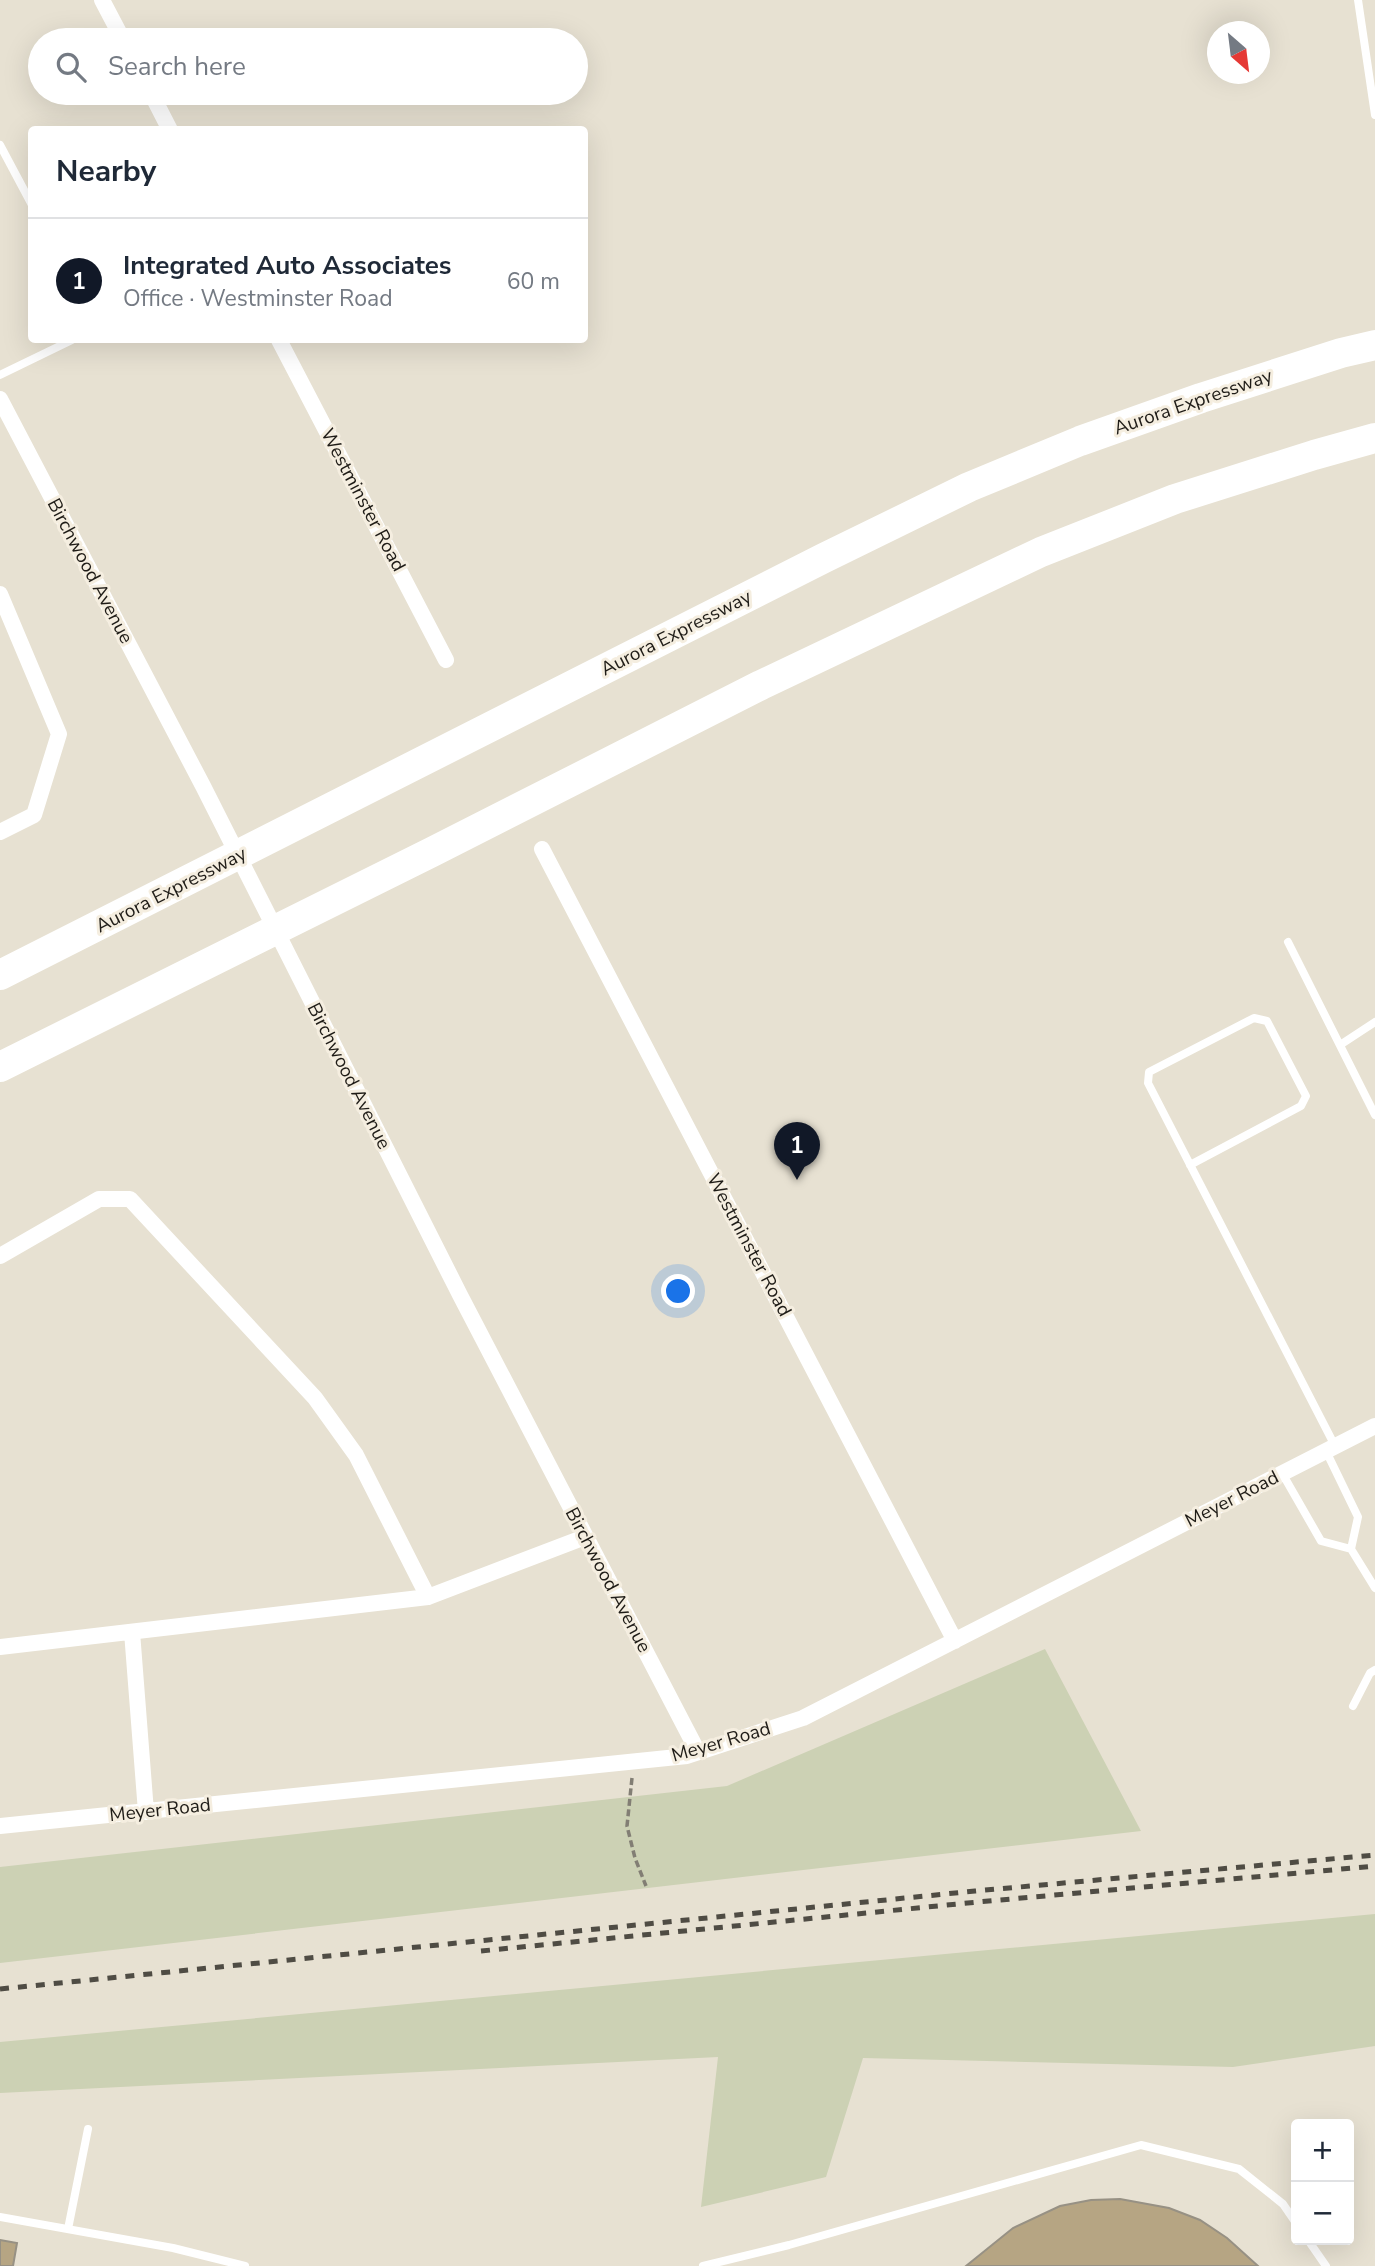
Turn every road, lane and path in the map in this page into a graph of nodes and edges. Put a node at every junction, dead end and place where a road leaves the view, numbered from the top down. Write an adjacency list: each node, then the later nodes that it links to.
1 (102, 0): 3 (street)
2 (1358, 0): 5 (lane)
3 (117, 28)
4 (156, 105): 6 (street)
5 (1375, 115)
6 (168, 126)
7 (0, 145): 8 (lane)
8 (28, 198)
9 (66, 343): 12 (lane)
10 (281, 343): 16 (street, Westminster Road)
11 (1375, 345): 20 (highway, Aurora Expressway)
12 (0, 374)
13 (0, 399): 30 (street, Birchwood Avenue)
14 (1375, 438): 23 (highway)
15 (0, 594): 17 (street)
16 (446, 660)
17 (0, 832)
18 (542, 849): 35 (street, Westminster Road)
19 (1288, 942): 22 (lane)
20 (0, 975)
21 (1375, 1021): 22 (lane)
22 (1340, 1045): 24 (lane)
23 (0, 1067)
24 (1375, 1115)
25 (1190, 1165): 25 (lane); 28 (lane)
26 (0, 1256): 33 (street)
27 (1375, 1426): 28 (street, Meyer Road)
28 (1330, 1449): 29 (street, Meyer Road); 31 (lane)
29 (1282, 1473): 31 (lane); 35 (street, Meyer Road)
30 (585, 1538): 33 (street); 39 (street, Birchwood Avenue)
31 (1351, 1549): 32 (lane)
32 (1375, 1588)
33 (429, 1597): 34 (street)
34 (132, 1632): 36 (street); 41 (street)
35 (955, 1641): 39 (street, Meyer Road)
36 (0, 1647)
37 (1375, 1670): 38 (lane)
38 (1353, 1706)
39 (698, 1752): 40 (street, Meyer Road)
40 (634, 1762): 41 (street, Meyer Road); 43 (path)
41 (146, 1812): 42 (street, Meyer Road)
42 (0, 1826)
43 (646, 1886)
44 (88, 2129): 47 (lane)
45 (1291, 2216): 51 (lane)
46 (0, 2217): 47 (lane)
47 (68, 2229): 49 (lane)
48 (1311, 2245): 52 (lane)
49 (220, 2263): 50 (lane)
50 (246, 2266)
51 (703, 2266)
52 (1326, 2266)

